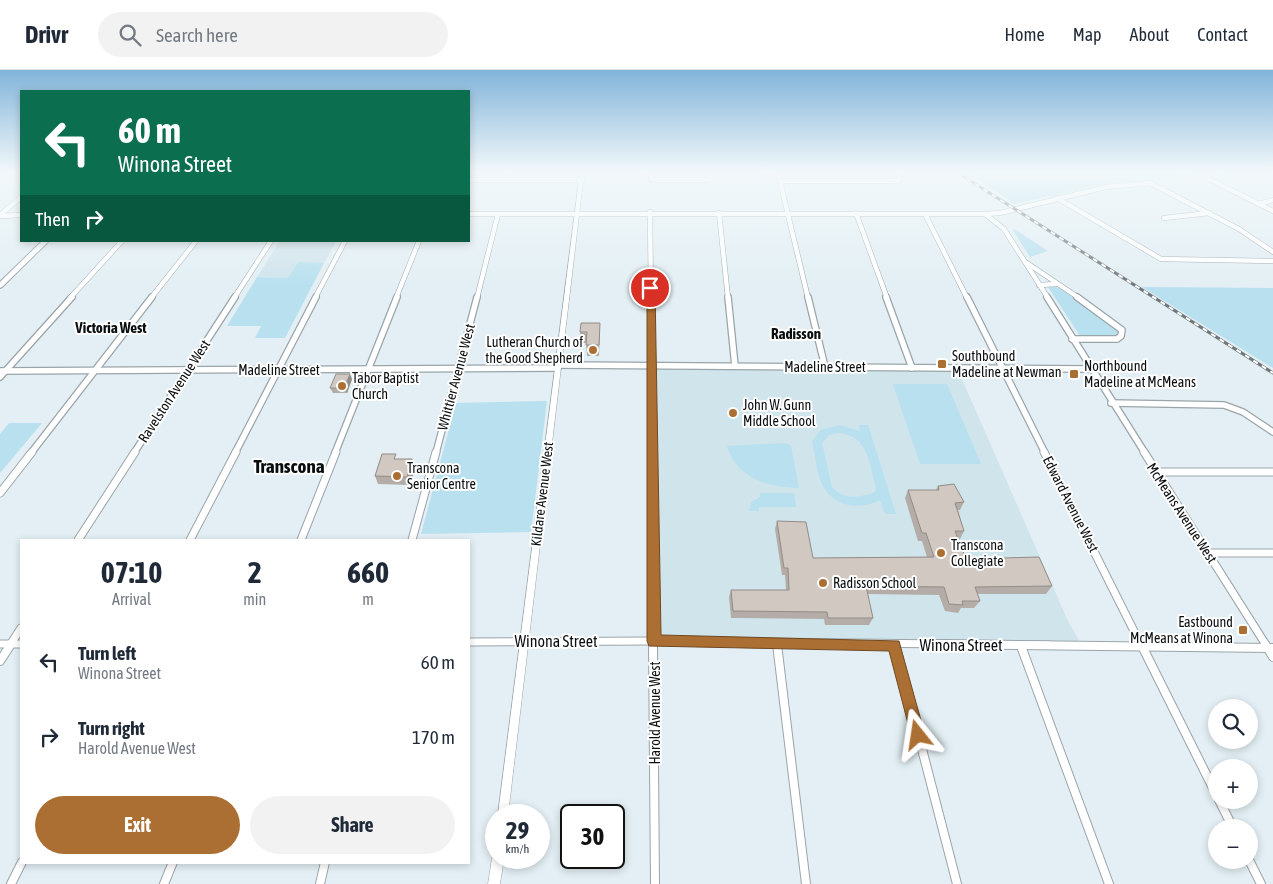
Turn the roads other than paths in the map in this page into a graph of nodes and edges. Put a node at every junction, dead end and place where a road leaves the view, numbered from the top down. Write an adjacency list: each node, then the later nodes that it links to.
1 (1008, 211): 13 (street)
2 (1079, 211): 25 (street)
3 (1206, 211): 9 (street)
4 (577, 212): 5 (street); 11 (street); 30 (street, Kildare Avenue West)
5 (650, 212): 6 (street); 31 (street, Harold Avenue West)
6 (719, 213): 7 (street); 32 (street)
7 (788, 213): 8 (street); 33 (street)
8 (856, 213): 12 (street); 35 (street)
9 (1210, 213): 16 (street); 23 (street)
10 (470, 214): 11 (street)
11 (498, 214): 34 (street, Whittier Avenue West)
12 (925, 214): 13 (street); 37 (street, Edward Avenue West)
13 (985, 214): 24 (street)
14 (0, 215): 15 (street)
15 (20, 215)
16 (1164, 218)
17 (45, 242): 27 (main road)
18 (121, 242): 41 (street)
19 (195, 242): 42 (street)
20 (270, 242): 39 (street, Ravelston Avenue West)
21 (345, 242): 40 (street)
22 (419, 242): 36 (street)
23 (1273, 252)
24 (1024, 261): 26 (street); 28 (street)
25 (1273, 261)
26 (1057, 284): 28 (street); 29 (street)
27 (0, 286)
28 (1039, 286): 29 (street)
29 (1072, 339): 38 (street)
30 (558, 366): 31 (street, Madeline Street); 34 (street, Madeline Street); 56 (street, Kildare Avenue West)
31 (651, 366): 32 (street, Madeline Street); 57 (street, Harold Avenue West)
32 (735, 366): 33 (street, Madeline Street)
33 (825, 367): 35 (street, Madeline Street)
34 (459, 368): 36 (street, Madeline Street); 52 (street, Whittier Avenue West)
35 (912, 368): 37 (street, Madeline Street)
36 (369, 369): 40 (street, Madeline Street); 51 (street)
37 (1002, 369): 38 (street, Madeline Street); 65 (street, Edward Avenue West)
38 (1090, 369): 44 (street, McMeans Avenue West)
39 (187, 370): 40 (street, Madeline Street); 42 (street, Madeline Street); 49 (street, Ravelston Avenue West)
40 (279, 370): 50 (street)
41 (3, 371): 42 (street, Madeline Street); 43 (street)
42 (95, 371): 48 (street)
43 (0, 377)
44 (1111, 403): 45 (street); 46 (street, McMeans Avenue West)
45 (1273, 432)
46 (1156, 472): 47 (street); 53 (street, McMeans Avenue West)
47 (1273, 472)
48 (0, 492)
49 (79, 539)
50 (191, 539)
51 (301, 539)
52 (412, 539)
53 (1208, 553): 54 (street); 66 (street, McMeans Avenue West)
54 (1273, 553)
55 (20, 630): 60 (street)
56 (524, 641): 57 (street, Winona Street); 58 (street, Winona Street); 70 (street, Kildare Avenue West)
57 (654, 641): 62 (street, Winona Street); 80 (street, Harold Avenue West)
58 (470, 642)
59 (0, 644): 60 (street)
60 (11, 644): 61 (street); 68 (street)
61 (20, 644)
62 (777, 644): 63 (street, Winona Street); 81 (street)
63 (894, 645): 64 (street, Winona Street); 82 (street)
64 (1021, 646): 65 (street, Winona Street); 83 (street)
65 (1144, 647): 66 (street, Winona Street); 69 (street, Edward Avenue West)
66 (1270, 648): 67 (street, McMeans Avenue West)
67 (1273, 657)
68 (0, 661)
69 (1208, 778)
70 (504, 804)
71 (21, 864): 76 (street)
72 (172, 864): 77 (street)
73 (325, 864): 78 (street)
74 (496, 869): 79 (street)
75 (1254, 869): 84 (street)
76 (11, 884)
77 (164, 884)
78 (320, 884)
79 (494, 884)
80 (655, 884)
81 (806, 884)
82 (957, 884)
83 (1109, 884)
84 (1261, 884)

